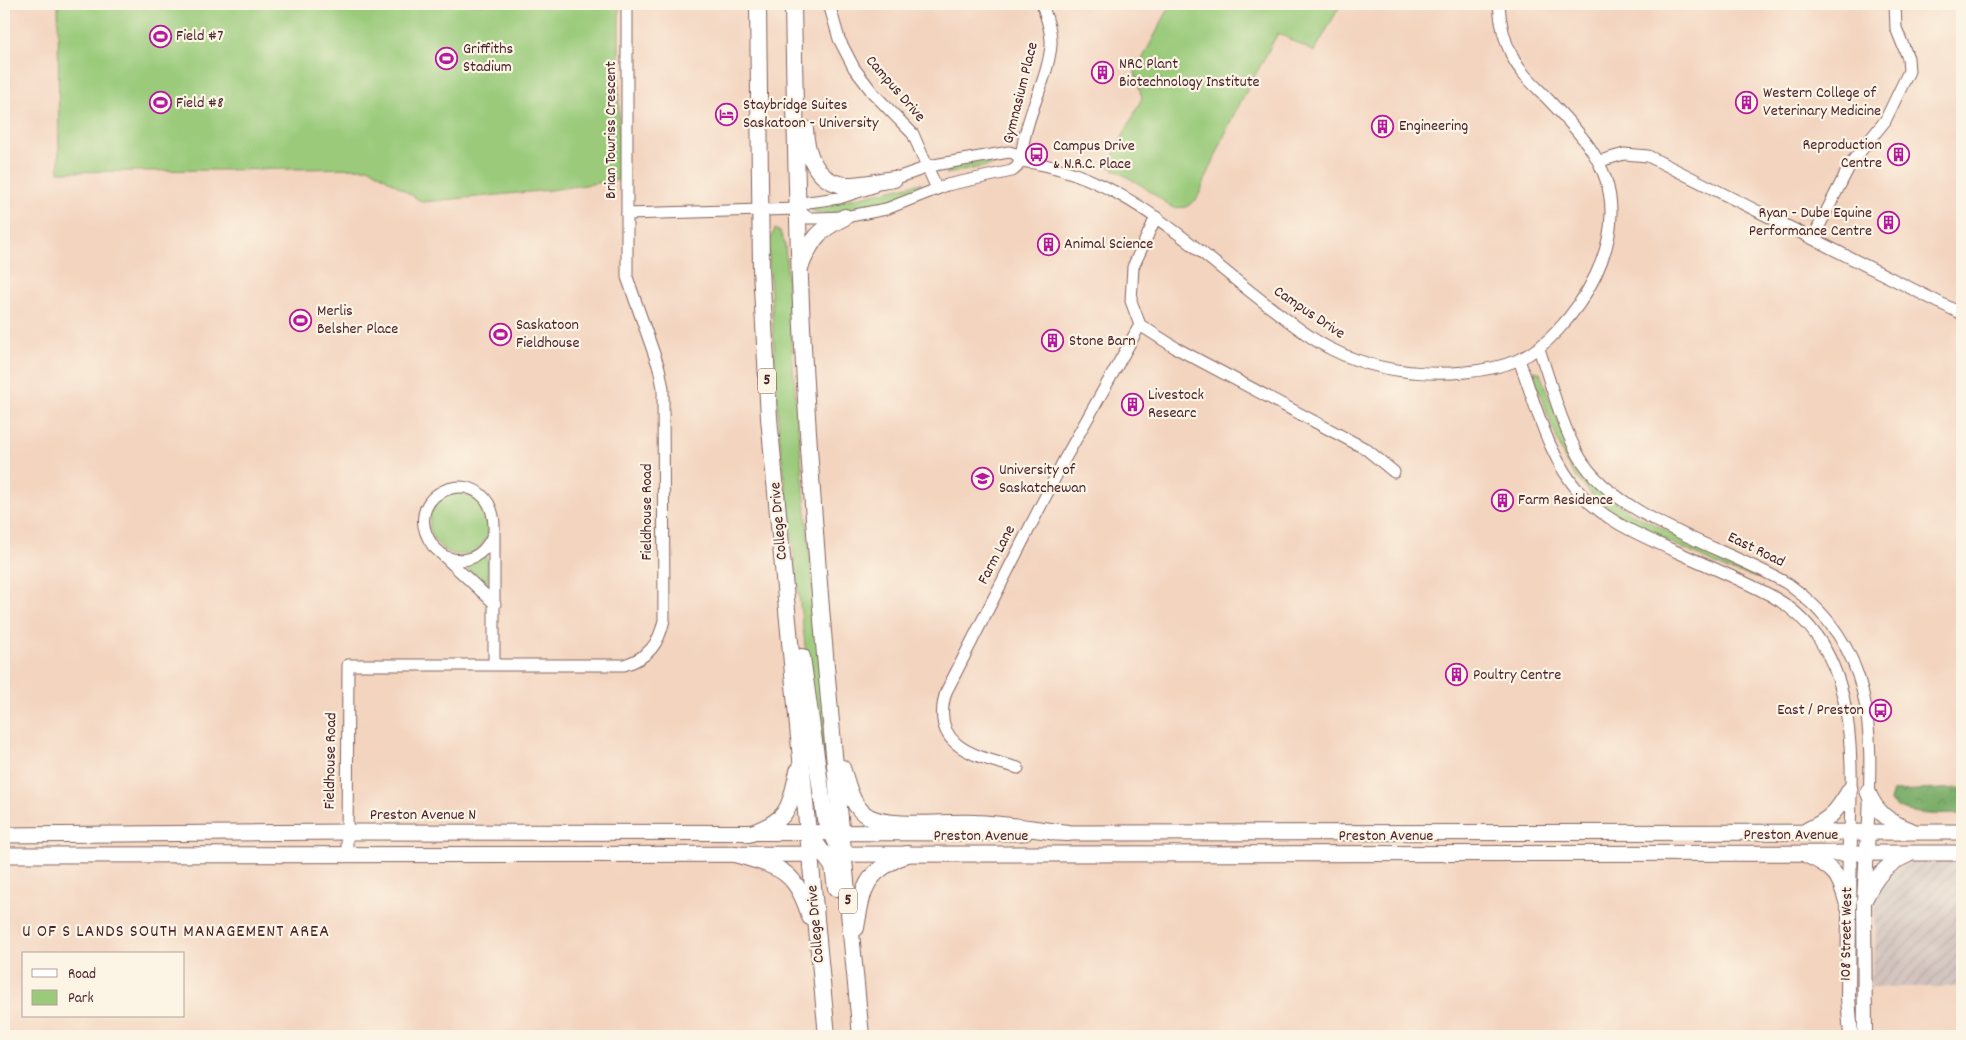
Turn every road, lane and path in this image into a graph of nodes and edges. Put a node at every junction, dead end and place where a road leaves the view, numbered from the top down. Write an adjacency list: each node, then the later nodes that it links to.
1 (627, 4): 16 (street, Brian Towriss Crescent)
2 (758, 4): 15 (main road, College Drive / 5)
3 (792, 4): 8 (main road)
4 (829, 4): 11 (street, Campus Drive)
5 (1042, 4): 9 (street, Gymnasium Place)
6 (1499, 4): 10 (street, Campus Drive)
7 (1895, 4): 19 (street)
8 (794, 71): 12 (main road); 14 (main road)
9 (1021, 162): 11 (street, Campus Drive); 13 (street, Campus Drive); 18 (street, Campus Drive)
10 (1600, 162): 19 (street); 23 (street, Campus Drive)
11 (929, 166): 12 (street, Campus Drive); 13 (street, Campus Drive)
12 (894, 179): 14 (street, Campus Drive)
13 (937, 189): 17 (street, Campus Drive)
14 (797, 209): 15 (street, Campus Drive); 17 (street, Campus Drive); 20 (main road)
15 (760, 210): 16 (street, Brian Towriss Crescent); 25 (main road, College Drive / 5)
16 (627, 214): 30 (street, Fieldhouse Road)
17 (845, 217): 20 (main road)
18 (1156, 217): 22 (street); 24 (street, Campus Drive)
19 (1813, 238): 21 (street)
20 (800, 269): 31 (main road)
21 (1962, 314)
22 (1140, 325): 26 (street); 33 (street, Farm Lane)
23 (1539, 349): 24 (street, Campus Drive); 35 (street, East Road)
24 (1519, 360): 34 (street)
25 (770, 418): 32 (main road, College Drive / 5); 45 (main road)
26 (1394, 472)
27 (494, 534): 28 (street); 28 (street); 29 (street)
28 (442, 555): 29 (street)
29 (495, 604): 30 (street)
30 (494, 664): 36 (street, Fieldhouse Road)
31 (834, 741): 42 (main road); 45 (main road)
32 (802, 756): 43 (main road); 44 (main road, College Drive / 5)
33 (1018, 768)
34 (1850, 789): 37 (main road); 38 (street)
35 (1868, 792): 39 (street, East Road); 40 (main road)
36 (346, 832): 43 (main road, Preston Avenue N); 46 (main road, Preston Avenue N); 52 (street, Fieldhouse Road)
37 (1801, 832): 38 (main road, Preston Avenue); 42 (main road, Preston Avenue)
38 (1850, 832): 39 (main road, Preston Avenue); 48 (street, 108 Street West)
39 (1868, 832): 40 (main road, Preston Avenue); 49 (street, 108 Street West)
40 (1918, 832): 41 (main road, Preston Avenue)
41 (1962, 832)
42 (1068, 833): 45 (main road, Preston Avenue)
43 (749, 834): 44 (main road, Preston Avenue N)
44 (809, 834): 45 (main road, Preston Avenue N); 54 (main road)
45 (836, 834): 55 (main road)
46 (4, 835)
47 (1803, 853): 48 (main road, Preston Avenue); 56 (main road, Preston Avenue); 59 (main road)
48 (1850, 853): 49 (main road, Preston Avenue); 59 (street, 108 Street West)
49 (1866, 853): 50 (main road, Preston Avenue); 58 (street, 108 Street West)
50 (1912, 853): 51 (main road, Preston Avenue); 58 (main road)
51 (1962, 853)
52 (347, 854): 53 (main road); 57 (main road)
53 (735, 854): 54 (main road); 60 (main road)
54 (818, 854): 55 (main road, Preston Avenue); 60 (main road, College Drive / 5); 63 (main road)
55 (843, 854): 56 (main road, Preston Avenue); 61 (main road, College Drive / 5)
56 (907, 854): 61 (main road)
57 (4, 855)
58 (1864, 901): 65 (street, 108 Street West)
59 (1848, 907): 64 (street, 108 Street West)
60 (818, 946): 62 (main road, College Drive / 5)
61 (853, 948): 63 (main road, College Drive / 5)
62 (827, 1036)
63 (861, 1036)
64 (1851, 1036)
65 (1866, 1036)

